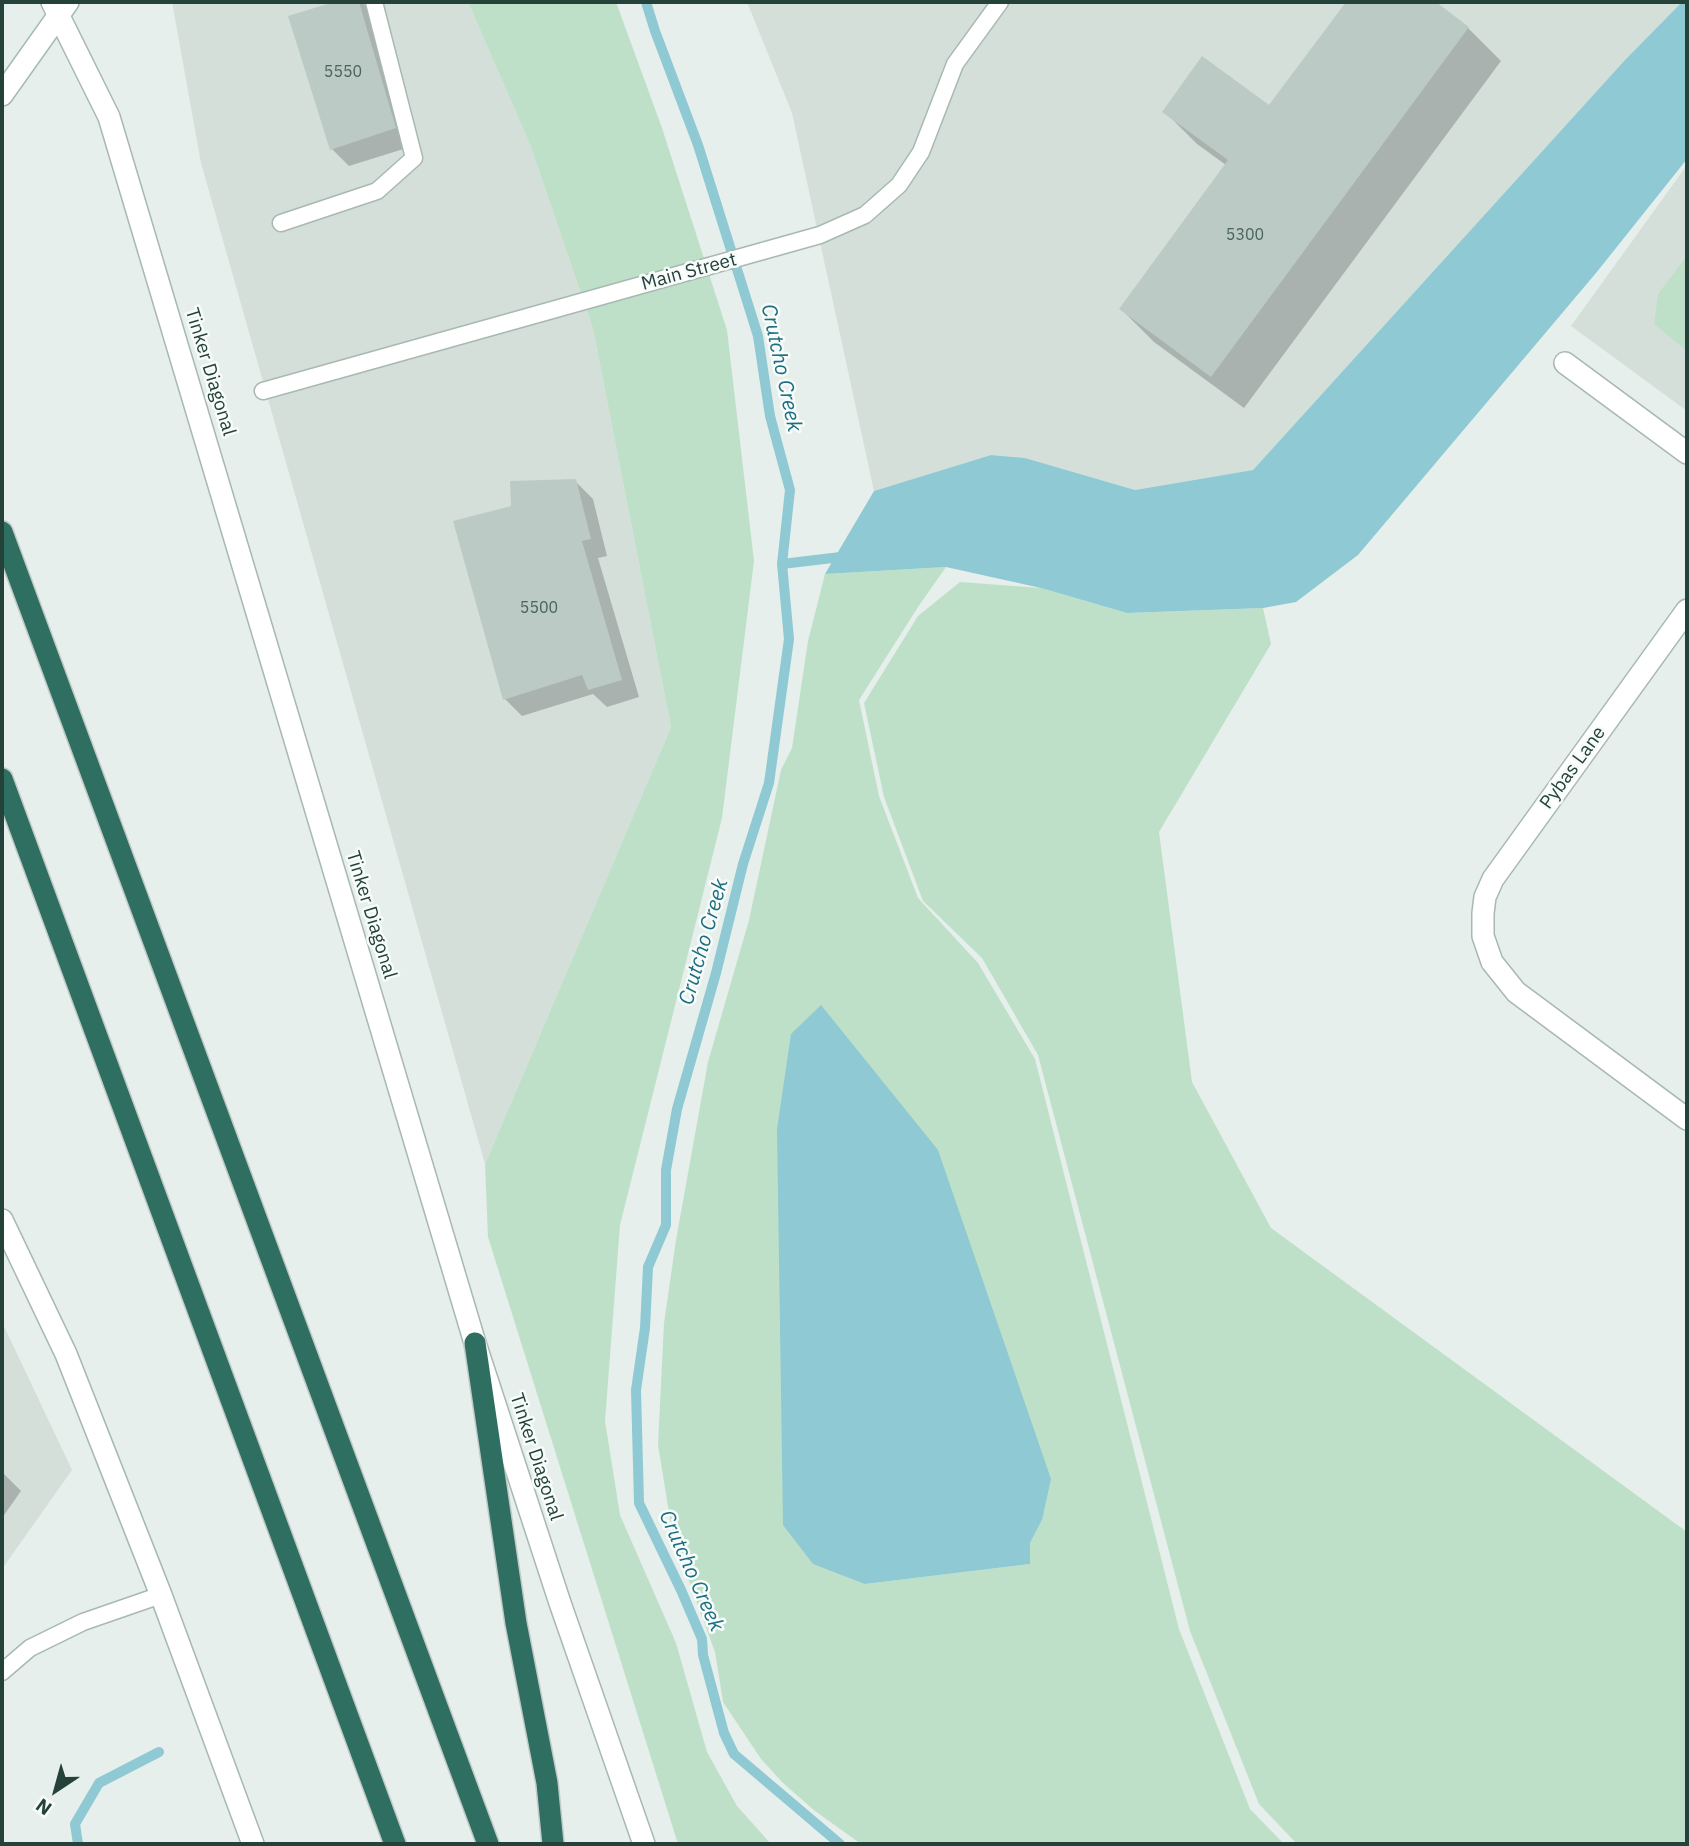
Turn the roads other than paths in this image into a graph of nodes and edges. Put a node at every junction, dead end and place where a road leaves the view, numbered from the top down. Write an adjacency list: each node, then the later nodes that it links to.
1 (374, 2): 5 (lane)
2 (1000, 2): 7 (lane, Main Street)
3 (60, 6): 4 (street); 14 (street, Tinker Diagonal)
4 (2, 95)
5 (281, 223)
6 (1565, 363): 8 (street)
7 (263, 391)
8 (1687, 453)
9 (2, 532): 19 (highway)
10 (1687, 610): 12 (street, Pybas Lane)
11 (2, 779): 18 (highway)
12 (1687, 1119)
13 (2, 1220): 15 (street)
14 (475, 1343): 20 (highway); 21 (street, Tinker Diagonal)
15 (160, 1595): 16 (lane); 17 (street)
16 (2, 1672)
17 (253, 1844)
18 (395, 1844)
19 (488, 1844)
20 (552, 1844)
21 (644, 1844)

